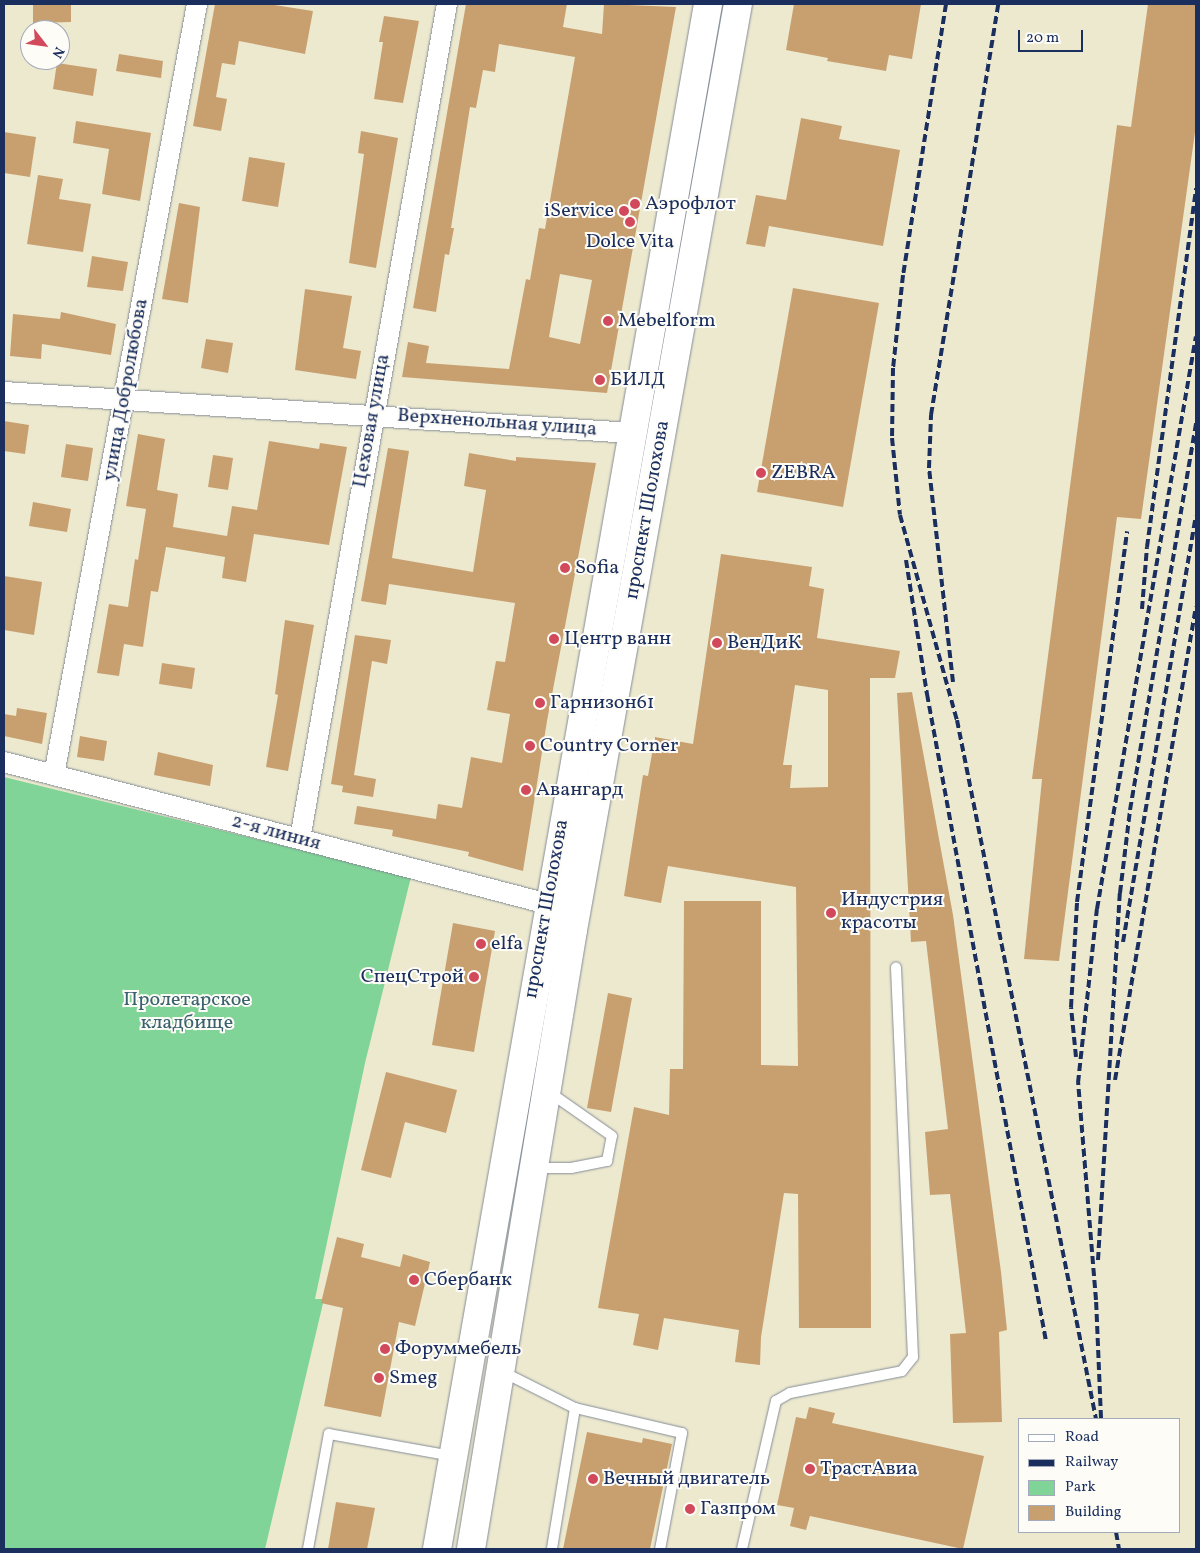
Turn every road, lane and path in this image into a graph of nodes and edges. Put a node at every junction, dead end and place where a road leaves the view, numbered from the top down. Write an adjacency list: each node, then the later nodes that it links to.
1 (197, 4): 6 (street, улица Добролюбова)
2 (447, 4): 7 (street, Цеховая улица)
3 (708, 4): 8 (main road, проспект Шолохова)
4 (738, 4): 14 (main road, проспект Шолохова)
5 (4, 392): 6 (street, Верхненольная улица)
6 (125, 400): 7 (street, Верхненольная улица); 10 (street, улица Добролюбова)
7 (372, 415): 8 (street, Верхненольная улица); 11 (street, Цеховая улица)
8 (631, 433): 12 (main road, проспект Шолохова)
9 (4, 762): 10 (street, 2-я линия)
10 (54, 775): 11 (street, 2-я линия)
11 (300, 839): 12 (street, 2-я линия)
12 (548, 904): 18 (main road, проспект Шолохова)
13 (896, 967): 24 (lane)
14 (547, 1090): 15 (main road, проспект Шолохова); 15 (lane)
15 (534, 1168): 16 (main road, проспект Шолохова)
16 (500, 1371): 17 (lane); 21 (main road, проспект Шолохова)
17 (575, 1408): 22 (lane); 23 (lane)
18 (453, 1456): 19 (lane); 20 (main road, проспект Шолохова)
19 (308, 1549)
20 (437, 1549)
21 (471, 1549)
22 (552, 1549)
23 (660, 1549)
24 (742, 1549)

